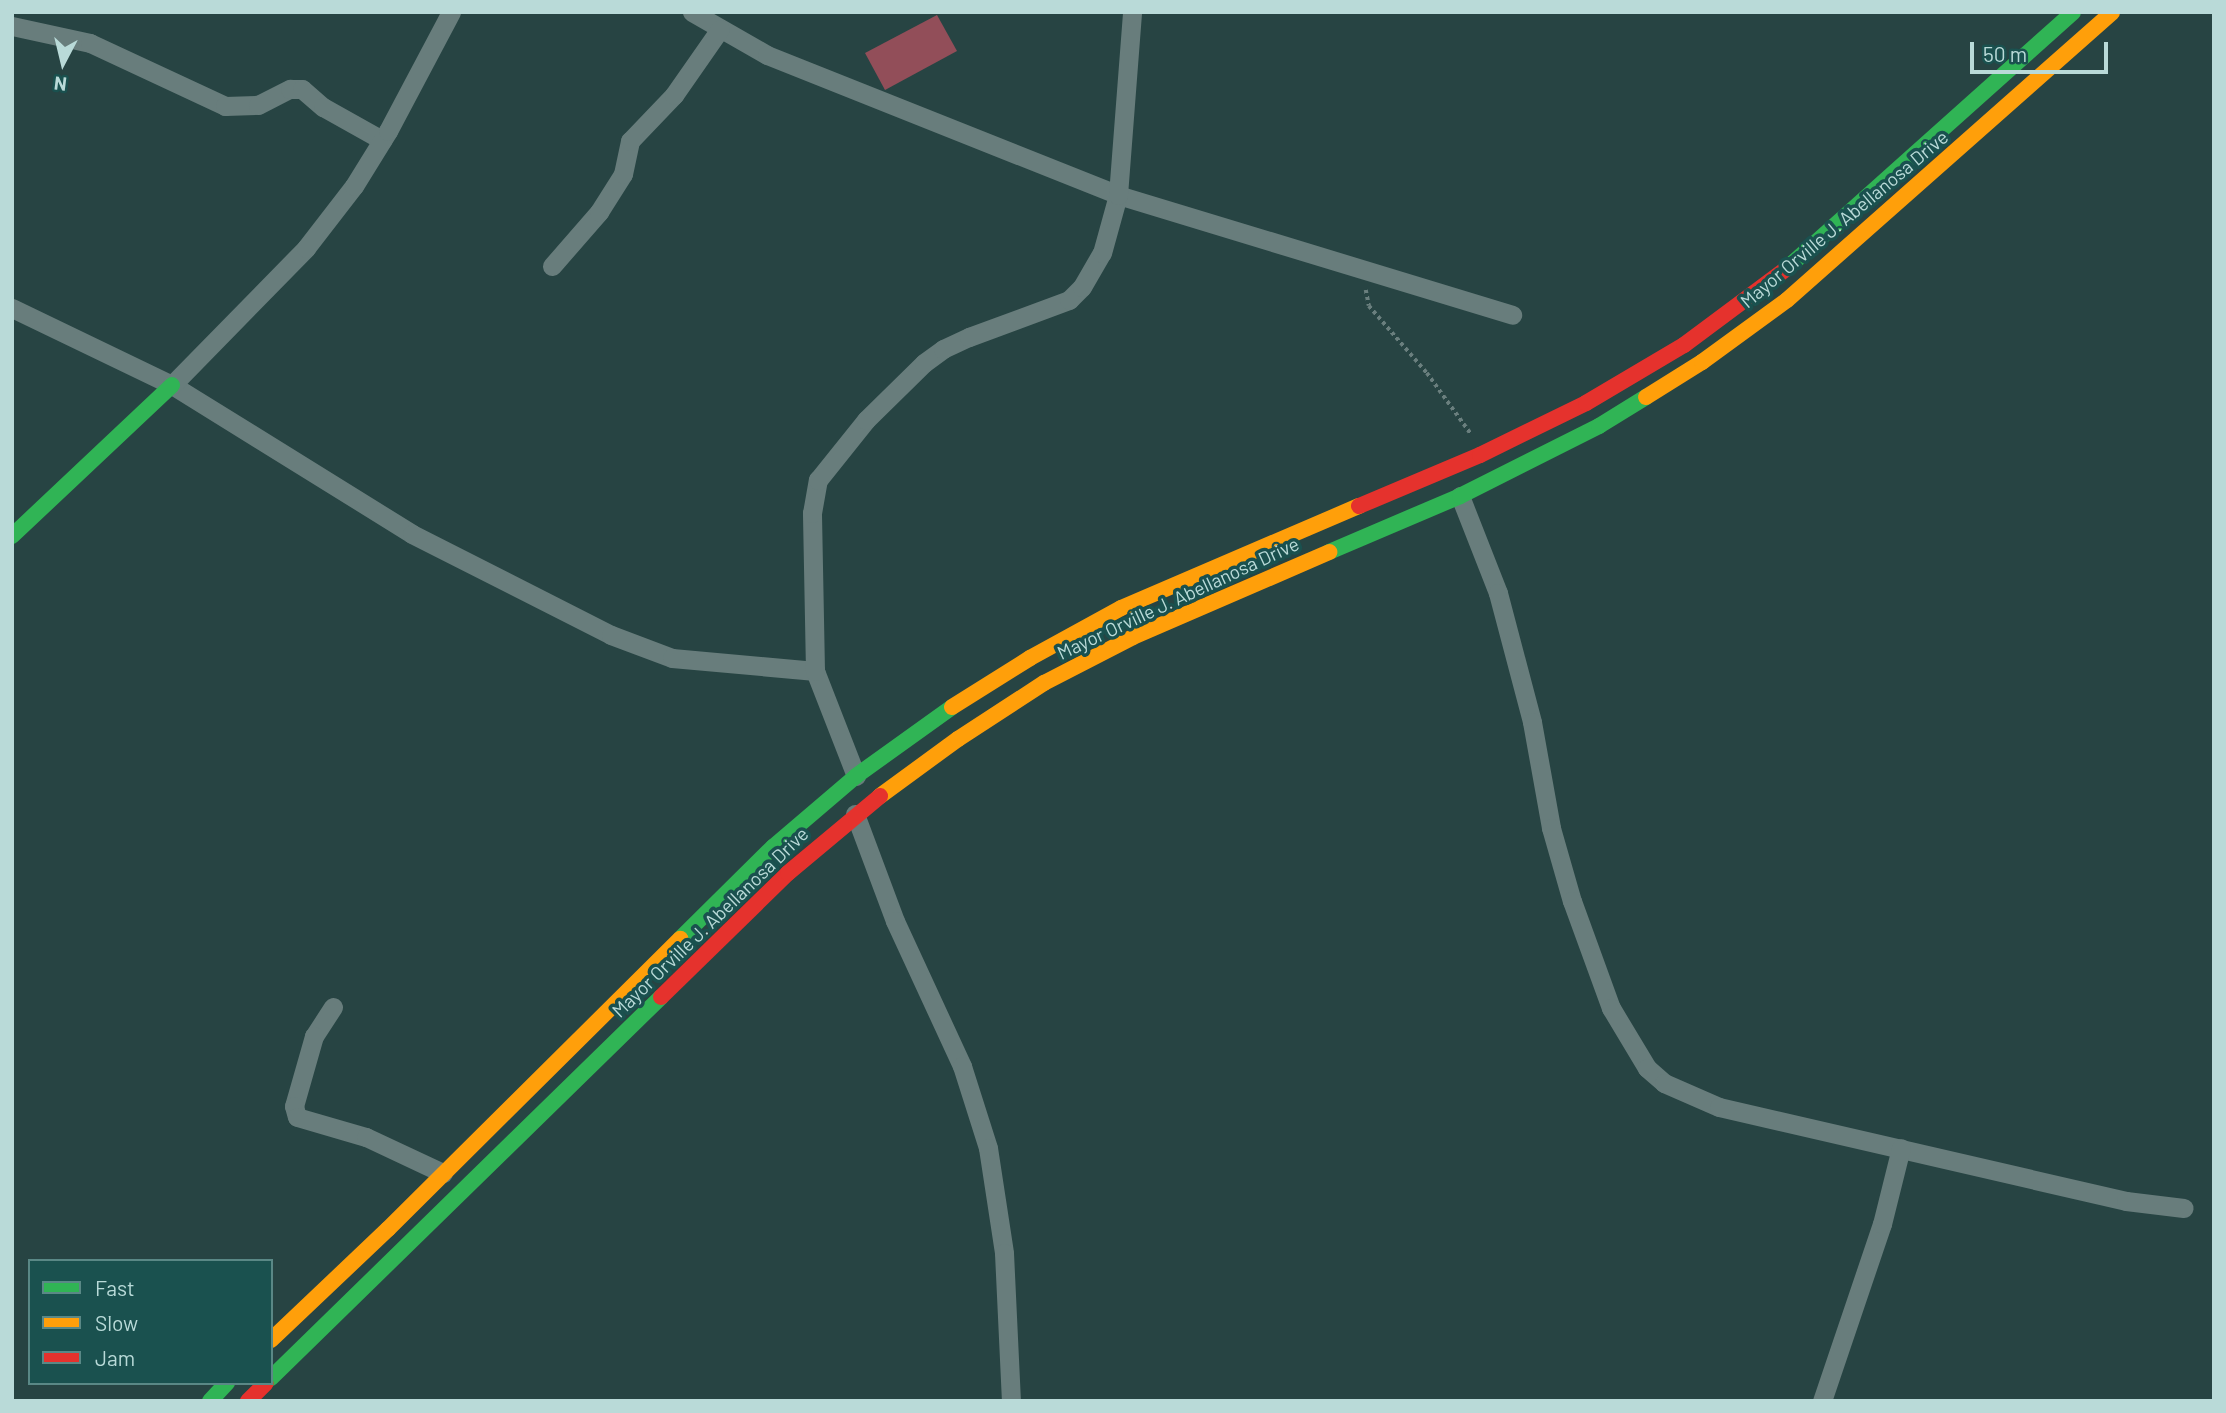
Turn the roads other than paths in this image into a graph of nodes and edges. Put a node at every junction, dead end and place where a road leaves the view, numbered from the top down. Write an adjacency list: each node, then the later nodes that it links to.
1 (451, 12): 8 (street)
2 (692, 12): 7 (street)
3 (1132, 12): 9 (street)
4 (2073, 12): 16 (main road, Mayor Orville J. Abellanosa Drive)
5 (2112, 12): 14 (main road, Mayor Orville J. Abellanosa Drive)
6 (12, 26): 8 (street)
7 (720, 29): 9 (street); 10 (street)
8 (382, 140): 13 (street)
9 (1118, 195): 12 (street); 18 (street)
10 (552, 266)
11 (12, 308): 13 (street)
12 (1512, 315)
13 (172, 385): 15 (main road); 18 (street)
14 (1460, 495): 17 (main road, Mayor Orville J. Abellanosa Drive); 24 (street)
15 (12, 536)
16 (1121, 608): 17 (main road); 19 (main road, Mayor Orville J. Abellanosa Drive)
17 (1133, 638): 20 (main road, Mayor Orville J. Abellanosa Drive)
18 (815, 671): 19 (street)
19 (856, 776): 21 (main road, Mayor Orville J. Abellanosa Drive)
20 (855, 814): 22 (main road, Mayor Orville J. Abellanosa Drive); 33 (street)
21 (661, 959): 22 (main road); 25 (main road, Mayor Orville J. Abellanosa Drive)
22 (681, 979): 28 (main road, Mayor Orville J. Abellanosa Drive)
23 (333, 1007): 25 (street)
24 (1901, 1148): 26 (street); 34 (street)
25 (443, 1173): 27 (main road, Mayor Orville J. Abellanosa Drive)
26 (2184, 1208)
27 (273, 1338)
28 (273, 1376)
29 (225, 1385): 31 (main road)
30 (263, 1385): 32 (main road)
31 (210, 1401)
32 (248, 1401)
33 (1012, 1401)
34 (1822, 1401)

